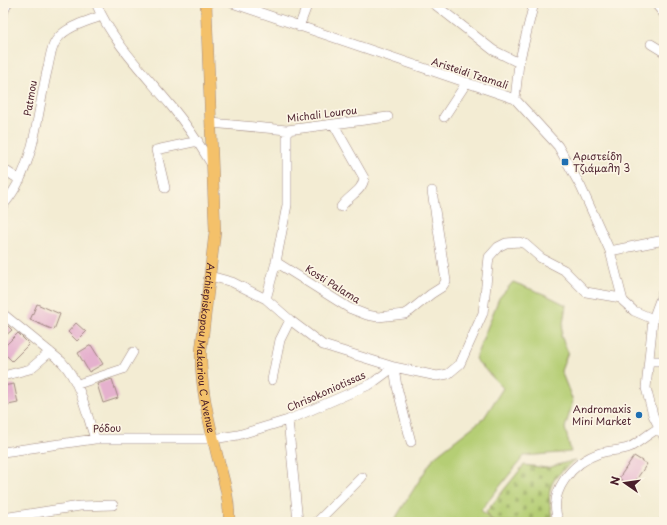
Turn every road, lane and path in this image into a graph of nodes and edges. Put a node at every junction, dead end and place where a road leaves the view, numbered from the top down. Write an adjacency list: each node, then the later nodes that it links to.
1 (96, 3): 9 (street)
2 (206, 3): 18 (main road, Archiepiskopou Makariou C Avenue)
3 (308, 3): 10 (street)
4 (433, 3): 13 (street)
5 (534, 3): 13 (street)
6 (655, 3): 8 (street)
7 (238, 4): 10 (street, Aristeidi Tzamali)
8 (664, 14)
9 (101, 16): 21 (street); 24 (street, Patmou)
10 (299, 27): 14 (street, Aristeidi Tzamali)
11 (651, 44): 12 (street)
12 (664, 52)
13 (519, 63): 15 (street)
14 (467, 82): 15 (street, Aristeidi Tzamali); 16 (street)
15 (515, 99): 30 (street, Aristeidi Tzamali)
16 (444, 116)
17 (388, 117): 19 (street, Michali Lourou)
18 (211, 123): 20 (street, Michali Lourou); 22 (main road, Archiepiskopou Makariou C Avenue)
19 (334, 124): 20 (street, Michali Lourou); 28 (street)
20 (287, 130): 31 (street)
21 (198, 141): 22 (street); 25 (street)
22 (213, 166): 32 (main road, Archiepiskopou Makariou C Avenue)
23 (3, 169): 24 (street)
24 (20, 180): 27 (street, Patmou)
25 (165, 188)
26 (432, 191): 31 (street, Kosti Palama)
27 (3, 205)
28 (341, 206)
29 (664, 240): 30 (street)
30 (610, 251): 34 (street, Aristeidi Tzamali)
31 (276, 262): 35 (street)
32 (210, 276): 35 (street); 51 (main road, Archiepiskopou Makariou C Avenue)
33 (664, 289): 37 (street)
34 (621, 298): 37 (street); 43 (street)
35 (266, 299): 38 (street)
36 (3, 314): 39 (street)
37 (654, 319): 41 (street)
38 (290, 320): 43 (street); 45 (street)
39 (50, 352): 44 (street); 46 (street)
40 (134, 352): 46 (street)
41 (649, 361): 42 (street); 48 (street)
42 (664, 361)
43 (394, 367): 47 (street, Chrisokoniotissas); 52 (street)
44 (3, 376)
45 (272, 380)
46 (78, 384): 50 (street)
47 (288, 420): 51 (street, Chrisokoniotissas); 58 (street)
48 (659, 428): 49 (street); 60 (street)
49 (664, 437)
50 (95, 439): 51 (street, Ρόδου); 53 (street, Ρόδου)
51 (213, 439): 57 (main road, Archiepiskopou Makariou C Avenue)
52 (412, 442)
53 (3, 452)
54 (362, 477): 59 (street)
55 (113, 505): 56 (street)
56 (3, 518)
57 (229, 522)
58 (298, 522)
59 (317, 522)
60 (559, 522)

